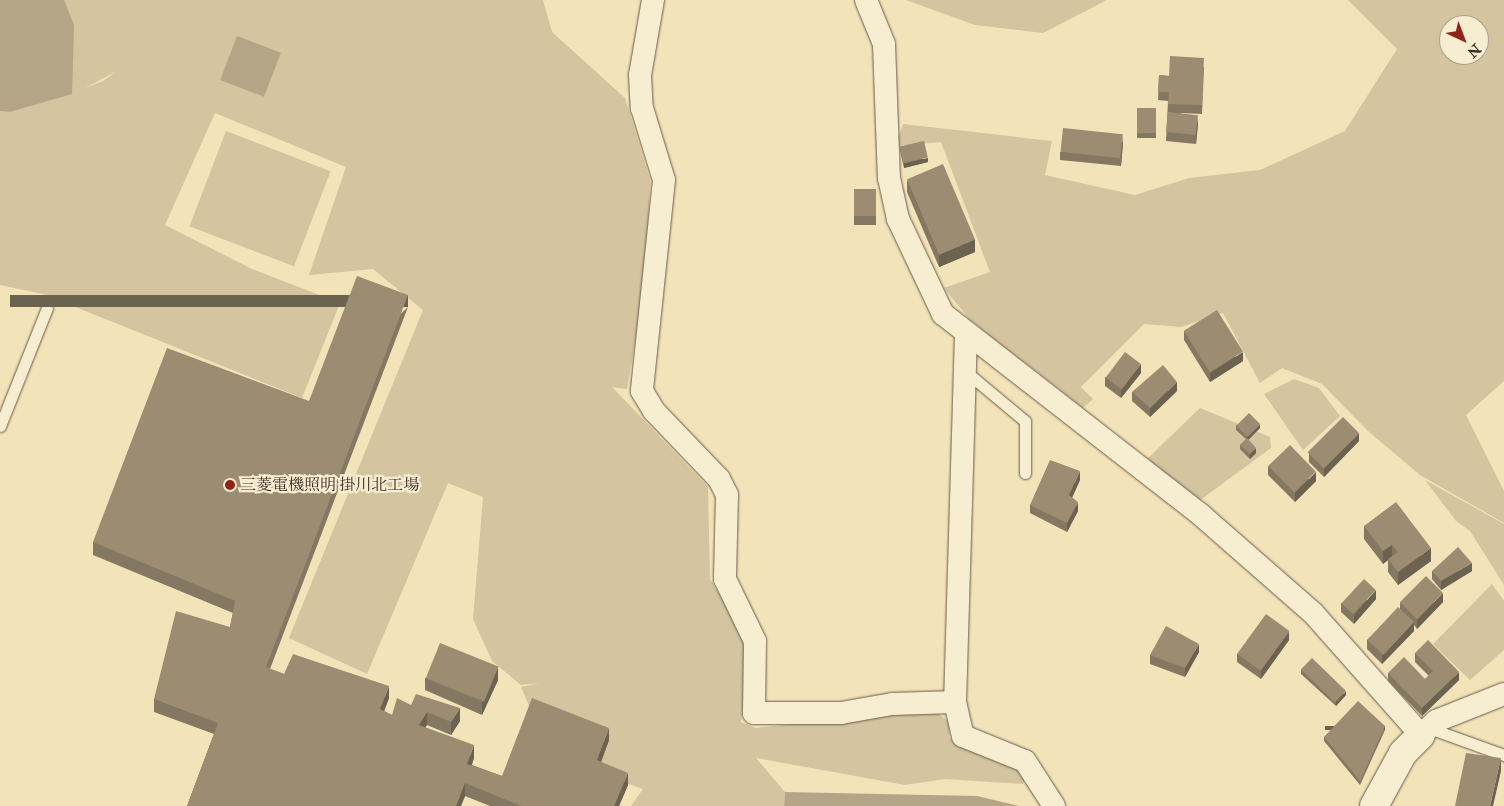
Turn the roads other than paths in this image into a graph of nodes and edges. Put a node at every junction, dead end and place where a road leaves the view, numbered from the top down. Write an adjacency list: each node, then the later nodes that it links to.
1 (653, 0): 9 (street)
2 (866, 0): 4 (street)
3 (46, 308): 6 (lane)
4 (966, 333): 5 (street); 10 (street)
5 (965, 371): 7 (lane); 9 (street)
6 (0, 426)
7 (1025, 473)
8 (1504, 694): 10 (street)
9 (955, 702): 12 (street)
10 (1425, 731): 11 (lane); 13 (street)
11 (1504, 755)
12 (1054, 806)
13 (1374, 806)

